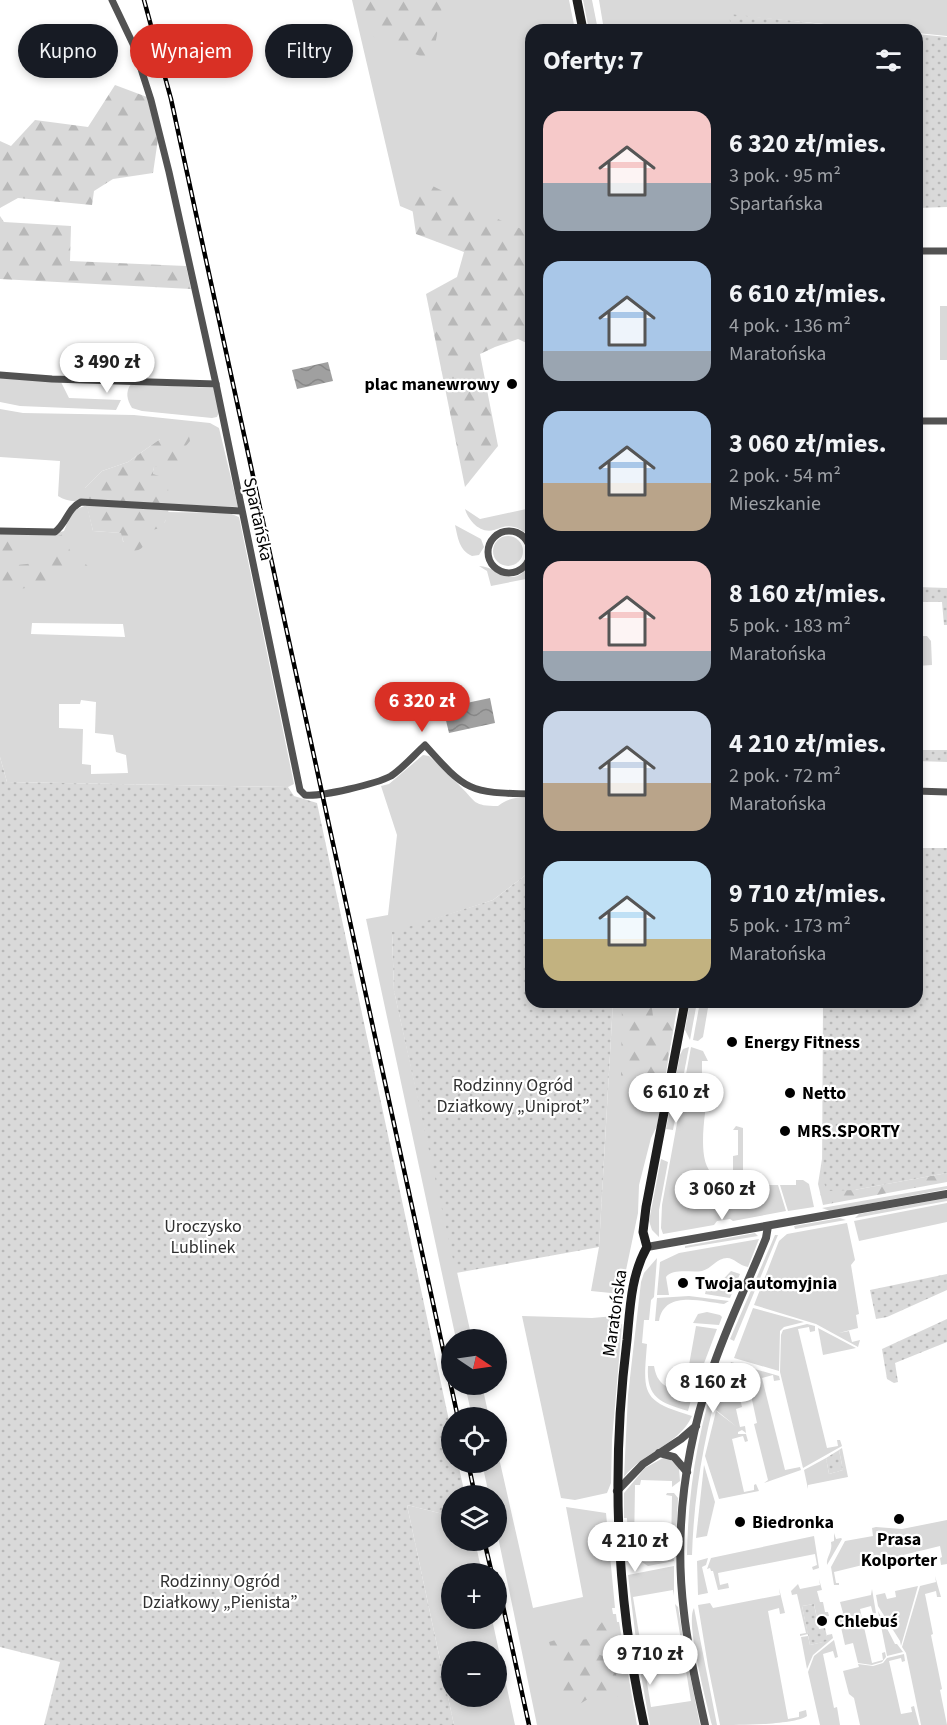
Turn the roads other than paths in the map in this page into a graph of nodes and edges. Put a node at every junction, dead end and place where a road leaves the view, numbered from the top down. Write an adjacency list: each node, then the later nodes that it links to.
1 (112, 0): 7 (street, Spartańska)
2 (578, 0): 3 (main road)
3 (582, 24)
4 (947, 250): 5 (street)
5 (923, 251)
6 (0, 375): 7 (street)
7 (216, 384): 10 (street, Spartańska)
8 (923, 421): 9 (street)
9 (947, 421)
10 (241, 511): 11 (street); 16 (street, Spartańska)
11 (0, 531)
12 (525, 539): 13 (street)
13 (525, 563)
14 (923, 791): 15 (street)
15 (947, 792)
16 (525, 794)
17 (684, 1008): 20 (main road, Maratońska)
18 (947, 1194): 19 (street)
19 (768, 1226): 20 (street); 21 (street)
20 (647, 1247): 24 (main road, Maratońska)
21 (696, 1426): 22 (street); 23 (street)
22 (659, 1453): 23 (street); 24 (street)
23 (687, 1472): 26 (street)
24 (617, 1491): 25 (main road, Maratońska)
25 (644, 1725)
26 (705, 1725)

